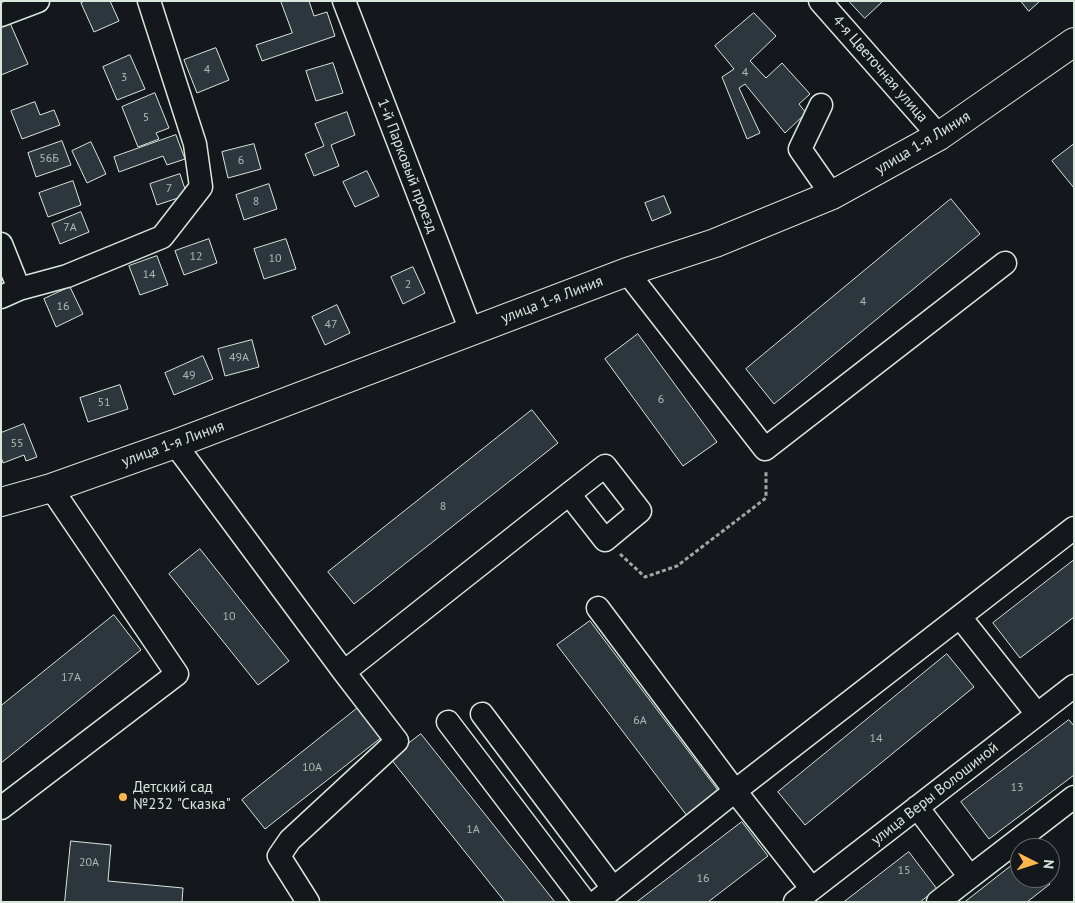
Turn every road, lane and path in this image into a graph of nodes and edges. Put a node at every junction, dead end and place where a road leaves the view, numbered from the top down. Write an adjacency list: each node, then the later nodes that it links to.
1 (38, 1): 5 (street)
2 (149, 1): 13 (street)
3 (344, 1): 14 (street, 1-й Парковый проезд)
4 (820, 1): 8 (street, 4-я Цветочная улица)
5 (5, 9)
6 (1074, 42): 8 (main road, улица 1-я Линия)
7 (821, 105): 9 (street)
8 (939, 136): 9 (main road, улица 1-я Линия)
9 (832, 196): 12 (main road, улица 1-я Линия)
10 (1, 244): 13 (street)
11 (1006, 263): 16 (street)
12 (627, 272): 14 (main road, улица 1-я Линия); 16 (street)
13 (10, 293)
14 (471, 332): 15 (main road, улица 1-я Линия)
15 (175, 444): 17 (main road, улица 1-я Линия); 24 (street)
16 (765, 449): 21 (path)
17 (51, 488): 19 (main road, улица 1-я Линия); 32 (street)
18 (569, 494): 21 (street); 21 (street); 24 (street)
19 (2, 501)
20 (1074, 528): 23 (street)
21 (605, 540)
22 (598, 608): 29 (street)
23 (960, 617): 27 (street); 29 (street)
24 (344, 672): 36 (street)
25 (1074, 686): 27 (street, улица Веры Волошиной)
26 (482, 714): 34 (street)
27 (1037, 714): 31 (street, улица Веры Волошиной)
28 (448, 722): 37 (street)
29 (735, 791): 34 (street); 35 (street)
30 (1074, 797): 33 (street)
31 (917, 807): 33 (street); 35 (street, улица Веры Волошиной)
32 (1, 808)
33 (970, 877): 38 (street)
34 (604, 895)
35 (803, 895)
36 (308, 902)
37 (585, 902)
38 (938, 902)

